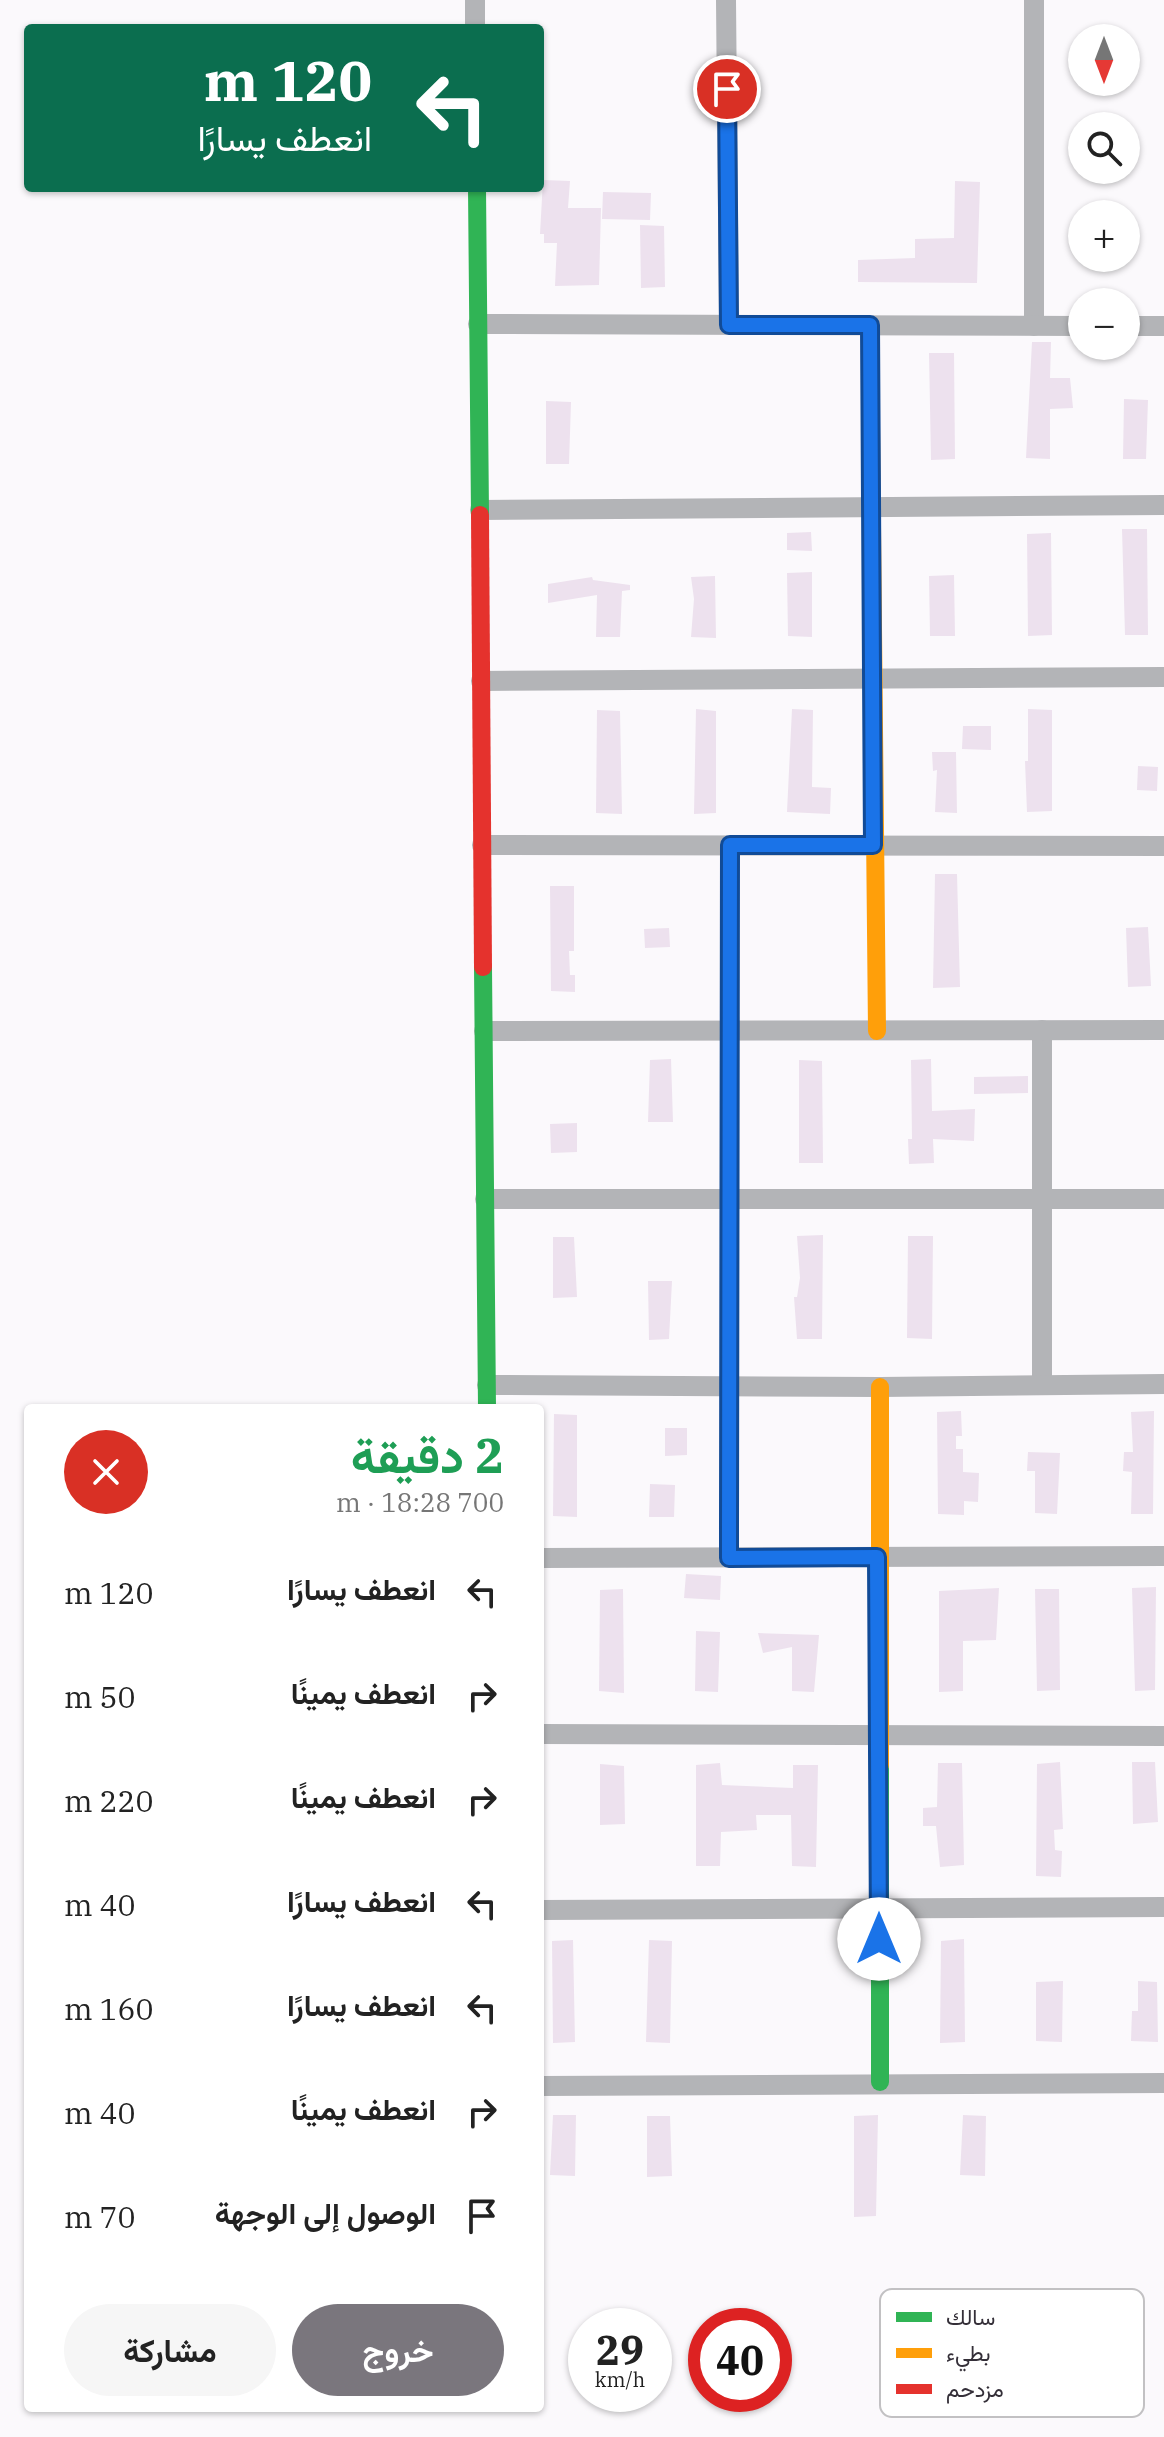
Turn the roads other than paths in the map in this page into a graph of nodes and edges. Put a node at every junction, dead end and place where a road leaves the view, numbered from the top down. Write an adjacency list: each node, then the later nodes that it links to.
1 (475, 0): 4 (street)
2 (726, 0): 7 (street)
3 (1034, 0): 9 (street)
4 (475, 24)
5 (477, 192): 6 (street)
6 (478, 324): 7 (street); 15 (street)
7 (729, 325): 8 (street)
8 (870, 325): 9 (street); 14 (street)
9 (1034, 326): 10 (street)
10 (1068, 326)
11 (1140, 326): 12 (street)
12 (1164, 326)
13 (1164, 505): 14 (street)
14 (871, 507): 15 (street); 17 (street)
15 (480, 510): 18 (street)
16 (1164, 677): 17 (street)
17 (872, 679): 18 (street); 21 (street)
18 (481, 681): 19 (street)
19 (482, 845): 20 (street); 25 (street)
20 (730, 845): 21 (street); 26 (street)
21 (873, 845): 22 (street); 27 (street)
22 (1164, 846)
23 (1042, 1030): 24 (street); 27 (street); 30 (street)
24 (1164, 1030)
25 (484, 1031): 26 (street); 28 (street)
26 (729, 1031): 27 (street); 29 (street)
27 (877, 1031)
28 (485, 1199): 29 (street); 34 (street)
29 (729, 1199): 30 (street); 35 (street)
30 (1041, 1199): 31 (street); 32 (street)
31 (1164, 1199)
32 (1042, 1384): 33 (street); 36 (street)
33 (1164, 1384)
34 (487, 1385): 35 (street); 37 (street)
35 (729, 1385): 36 (street); 41 (street)
36 (880, 1387): 39 (street)
37 (487, 1404)
38 (1164, 1556): 39 (street)
39 (877, 1557): 41 (street); 44 (street)
40 (544, 1558): 41 (street)
41 (729, 1558)
42 (544, 1734): 44 (street)
43 (1164, 1736): 44 (street)
44 (878, 1737): 47 (street)
45 (1164, 1907): 47 (street)
46 (544, 1910): 47 (street)
47 (879, 1910): 48 (street)
48 (880, 2082): 49 (street); 50 (street)
49 (1164, 2083)
50 (544, 2086)

